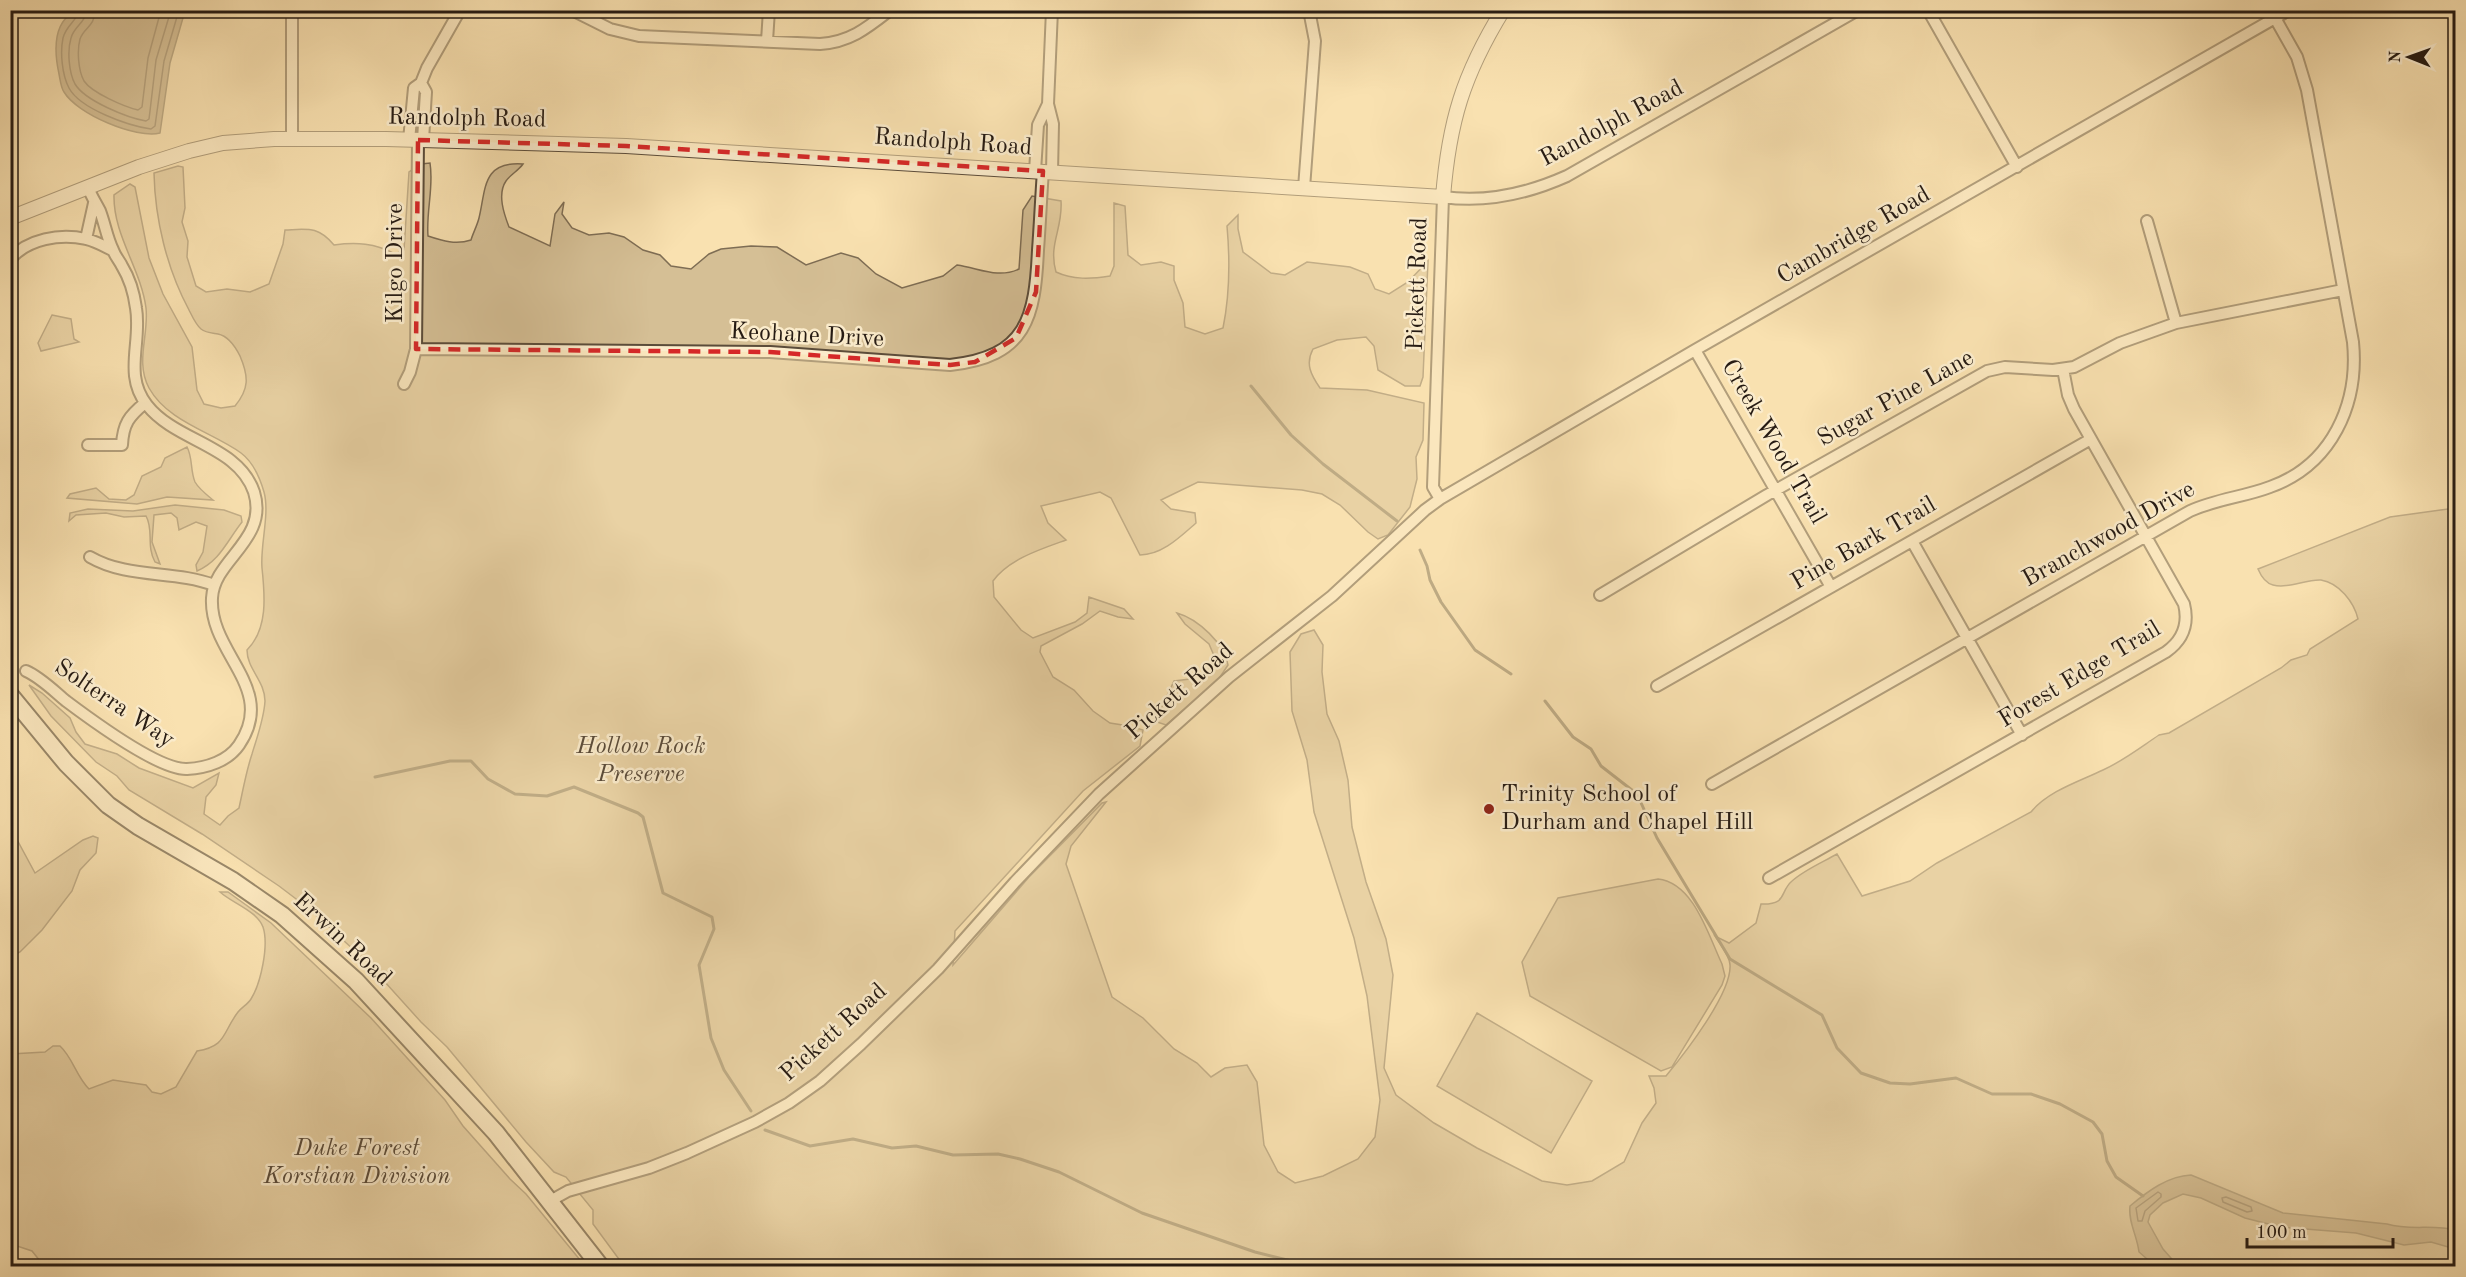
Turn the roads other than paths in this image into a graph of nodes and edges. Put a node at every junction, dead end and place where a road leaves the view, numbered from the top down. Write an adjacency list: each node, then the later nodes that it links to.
1 (292, 10): 15 (street)
2 (460, 10): 16 (street, Kilgo Drive)
3 (572, 10): 13 (street)
4 (769, 10): 13 (street)
5 (890, 10): 13 (street)
6 (1052, 10): 14 (street, Keohane Drive)
7 (1309, 10): 20 (street)
8 (1503, 10): 21 (street, Pickett Road)
9 (1858, 10): 21 (street, Randolph Road)
10 (1928, 10): 17 (street)
11 (2289, 10): 12 (street, Cambridge Road)
12 (2275, 18): 17 (street, Cambridge Road); 28 (street, Branchwood Drive)
13 (767, 41)
14 (1048, 104): 18 (street, Keohane Drive); 18 (street, Keohane Drive)
15 (292, 139): 16 (street, Randolph Road); 19 (street, Randolph Road)
16 (416, 140): 18 (street, Randolph Road); 30 (street, Kilgo Drive)
17 (2017, 167): 31 (street, Cambridge Road)
18 (1043, 172): 20 (street, Randolph Road); 30 (street, Keohane Drive)
19 (88, 187): 22 (street); 23 (street, Randolph Road)
20 (1304, 188): 21 (street, Randolph Road)
21 (1443, 197): 38 (street, Pickett Road)
22 (94, 203): 25 (street); 26 (street)
23 (10, 218)
24 (2147, 221): 29 (street)
25 (86, 239): 26 (street); 27 (street)
26 (112, 250): 34 (street)
27 (10, 259)
28 (2343, 291): 29 (street, Sugar Pine Lane); 39 (street, Branchwood Drive)
29 (2176, 323): 32 (street, Sugar Pine Lane)
30 (416, 349): 33 (street, Kilgo Drive)
31 (1695, 350): 37 (street, Creek Wood Trail); 38 (street, Cambridge Road)
32 (2063, 369): 35 (street, Forest Edge Trail); 37 (street, Sugar Pine Lane)
33 (404, 384)
34 (145, 403): 36 (street); 42 (street)
35 (2091, 439): 39 (street, Forest Edge Trail); 40 (street, Pine Bark Trail)
36 (88, 445)
37 (1776, 490): 43 (street, Creek Wood Trail); 44 (street, Sugar Pine Lane)
38 (1440, 499): 52 (street, Pickett Road)
39 (2145, 535): 45 (street, Branchwood Drive); 49 (street, Forest Edge Trail)
40 (1912, 541): 43 (street, Pine Bark Trail); 45 (street)
41 (90, 557): 42 (street)
42 (214, 585): 46 (street, Solterra Way)
43 (1831, 587): 47 (street, Pine Bark Trail)
44 (1600, 595)
45 (1967, 638): 49 (street); 50 (street, Branchwood Drive)
46 (26, 671)
47 (1658, 686)
48 (10, 695): 52 (main road, Erwin Road)
49 (2022, 735): 51 (street, Forest Edge Trail)
50 (1712, 784)
51 (1769, 878)
52 (550, 1201): 53 (main road, Erwin Road)
53 (600, 1266)

